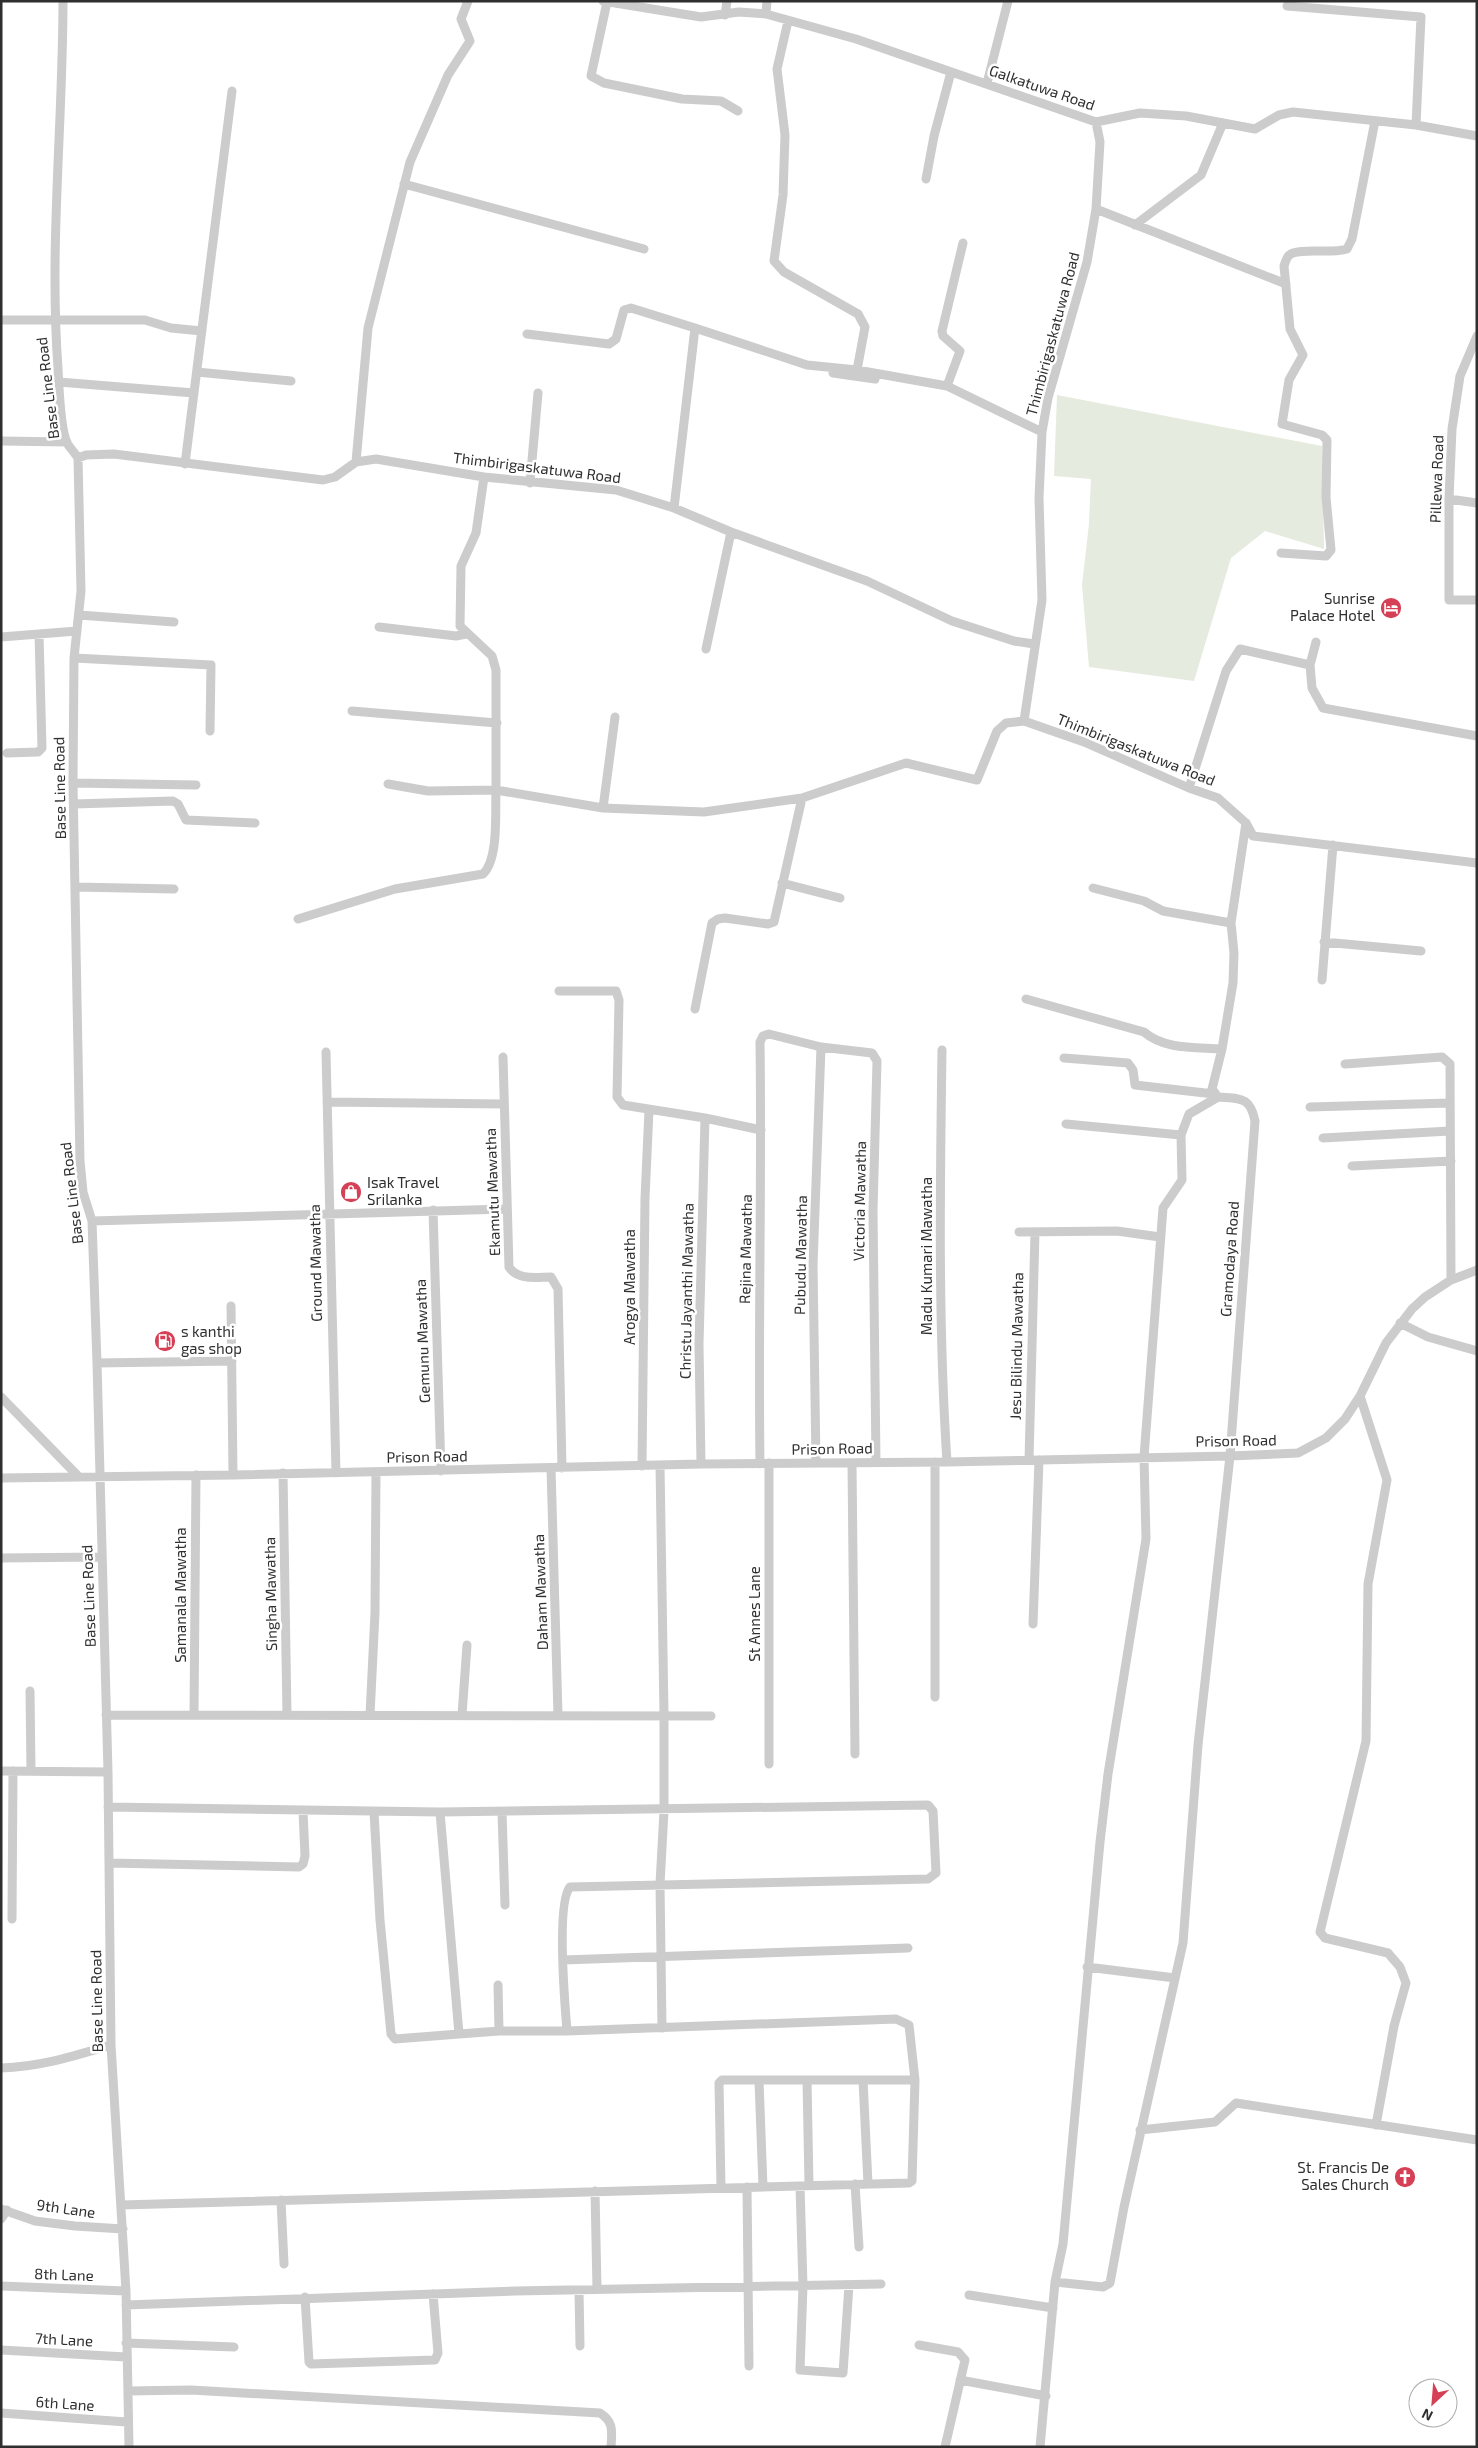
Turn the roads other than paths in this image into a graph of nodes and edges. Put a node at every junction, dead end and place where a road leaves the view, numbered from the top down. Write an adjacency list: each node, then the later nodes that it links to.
1 (63, 1): 28 (street, Base Line Road)
2 (468, 1): 21 (street)
3 (727, 1): 9 (street)
4 (767, 1): 8 (street)
5 (1008, 1): 12 (street)
6 (605, 2): 9 (street, Galkatuwa Road); 14 (street)
7 (1287, 6): 18 (street)
8 (766, 14): 9 (street, Galkatuwa Road); 10 (street, Galkatuwa Road)
9 (725, 15)
10 (788, 21): 11 (street, Galkatuwa Road); 33 (street)
11 (951, 72): 12 (street, Galkatuwa Road); 20 (street)
12 (987, 83): 16 (street, Galkatuwa Road)
13 (232, 91): 30 (street)
14 (738, 111)
15 (1375, 121): 17 (street, Galkatuwa Road); 18 (street, Galkatuwa Road); 26 (street)
16 (1096, 122): 17 (street, Galkatuwa Road); 22 (street, Thimbirigaskatuwa Road)
17 (1223, 123): 23 (street)
18 (1416, 125): 19 (street, Galkatuwa Road)
19 (1477, 136)
20 (926, 179)
21 (404, 184): 25 (street); 44 (street)
22 (1096, 209): 23 (street); 40 (street, Thimbirigaskatuwa Road)
23 (1135, 225): 26 (street)
24 (963, 243): 37 (street)
25 (644, 249)
26 (1286, 284): 52 (street)
27 (1, 320): 28 (street)
28 (54, 320): 30 (street); 36 (street, Base Line Road)
29 (695, 328): 31 (street); 33 (street); 50 (street)
30 (202, 331): 34 (street)
31 (527, 334)
32 (1477, 336): 48 (street, Pillewa Road)
33 (857, 370): 37 (street)
34 (197, 372): 35 (street); 38 (street)
35 (291, 381)
36 (59, 382): 38 (street); 42 (street, Base Line Road)
37 (947, 386): 40 (street)
38 (194, 393): 45 (street)
39 (538, 393): 47 (street)
40 (1042, 432): 62 (street, Thimbirigaskatuwa Road)
41 (1, 441): 42 (street)
42 (67, 442): 43 (street, Base Line Road)
43 (78, 458): 45 (street); 54 (street, Base Line Road)
44 (356, 462): 45 (street); 46 (street, Thimbirigaskatuwa Road)
45 (185, 464)
46 (484, 477): 47 (street, Thimbirigaskatuwa Road); 59 (street)
47 (530, 483): 50 (street, Thimbirigaskatuwa Road)
48 (1449, 499): 49 (street); 53 (street, Pillewa Road)
49 (1477, 503)
50 (674, 508): 51 (street, Thimbirigaskatuwa Road)
51 (731, 532): 62 (street, Thimbirigaskatuwa Road); 63 (street)
52 (1281, 553)
53 (1477, 600)
54 (79, 615): 55 (street); 57 (street, Base Line Road)
55 (174, 622)
56 (379, 627): 59 (street)
57 (77, 631): 58 (street); 64 (street, Base Line Road)
58 (39, 634): 60 (street); 72 (street)
59 (466, 634): 69 (street)
60 (1, 637)
61 (1316, 642): 65 (street)
62 (1034, 644): 68 (street, Thimbirigaskatuwa Road)
63 (706, 649)
64 (74, 658): 70 (street); 73 (street, Base Line Road)
65 (1310, 665): 71 (street); 76 (street)
66 (352, 711): 69 (street)
67 (615, 717): 80 (street)
68 (1024, 721): 76 (street, Thimbirigaskatuwa Road); 78 (street)
69 (497, 723): 77 (street)
70 (210, 730)
71 (1477, 736)
72 (7, 754)
73 (73, 783): 75 (street); 79 (street, Base Line Road)
74 (388, 784): 77 (street)
75 (196, 785)
76 (1188, 788): 82 (street, Thimbirigaskatuwa Road)
77 (496, 790): 80 (street); 90 (street)
78 (802, 798): 80 (street); 85 (street)
79 (74, 804): 81 (street); 86 (street, Base Line Road)
80 (603, 808)
81 (255, 823)
82 (1246, 823): 83 (street, Thimbirigaskatuwa Road); 91 (street)
83 (1333, 845): 84 (street, Thimbirigaskatuwa Road); 92 (street)
84 (1477, 863)
85 (782, 883): 89 (street); 97 (street)
86 (75, 887): 88 (street); 123 (street, Base Line Road)
87 (1093, 888): 91 (street)
88 (174, 889)
89 (840, 898)
90 (298, 919)
91 (1231, 923): 100 (street)
92 (1324, 942): 93 (street); 94 (street)
93 (1421, 951)
94 (1322, 980)
95 (559, 991): 111 (street)
96 (1026, 999): 100 (street)
97 (695, 1009)
98 (763, 1036): 99 (street, Victoria Mawatha); 114 (street, Rejina Mawatha)
99 (821, 1047): 141 (street, Victoria Mawatha); 144 (street, Pubudu Mawatha)
100 (1222, 1049): 106 (street)
101 (942, 1050): 143 (street, Madu Kumari Mawatha)
102 (326, 1052): 107 (street, Ground Mawatha)
103 (503, 1057): 109 (street, Ekamutu Mawatha)
104 (1064, 1058): 106 (street, Gramodaya Road)
105 (1345, 1064): 108 (street)
106 (1216, 1096): 116 (street); 136 (street, Gramodaya Road)
107 (327, 1102): 109 (street); 122 (street, Ground Mawatha)
108 (1450, 1103): 110 (street); 115 (street)
109 (504, 1104): 120 (street, Ekamutu Mawatha)
110 (1310, 1106)
111 (649, 1110): 112 (street); 148 (street, Arogya Mawatha)
112 (705, 1118): 114 (street); 145 (street, Christu Jayanthi Mawatha)
113 (1066, 1124): 116 (street)
114 (761, 1130): 146 (street, Rejina Mawatha)
115 (1450, 1132): 117 (street); 118 (street)
116 (1181, 1135): 126 (street)
117 (1323, 1138)
118 (1451, 1161): 119 (street); 128 (street)
119 (1352, 1166)
120 (506, 1209): 121 (street); 150 (street, Ekamutu Mawatha)
121 (433, 1210): 122 (street); 151 (street, Gemunu Mawatha)
122 (329, 1214): 123 (street); 154 (street, Ground Mawatha)
123 (92, 1220): 133 (street, Base Line Road)
124 (1019, 1232): 125 (street)
125 (1034, 1232): 126 (street); 138 (street, Jesu Bilindu Mawatha)
126 (1160, 1237): 137 (street)
127 (1477, 1270): 128 (street, Prison Road)
128 (1451, 1280): 130 (street, Prison Road)
129 (231, 1306): 132 (street)
130 (1400, 1323): 131 (street); 135 (street, Prison Road)
131 (1477, 1351)
132 (232, 1361): 133 (street); 157 (street)
133 (97, 1363): 155 (street, Base Line Road)
134 (1, 1396): 158 (street)
135 (1360, 1396): 136 (street, Prison Road); 206 (street)
136 (1230, 1456): 137 (street, Prison Road); 194 (street, Gramodaya Road)
137 (1144, 1457): 139 (street, Prison Road); 193 (street)
138 (1029, 1460): 139 (street, Prison Road); 143 (street, Prison Road)
139 (1039, 1460): 162 (street)
140 (852, 1462): 141 (street, Prison Road); 144 (street, Prison Road); 174 (street)
141 (876, 1462): 142 (street, Prison Road)
142 (935, 1462): 143 (street, Prison Road); 165 (street)
143 (947, 1462)
144 (816, 1463): 146 (street, Prison Road)
145 (701, 1464): 146 (street, Prison Road); 147 (street, Prison Road)
146 (765, 1464): 175 (street, St Annes Lane)
147 (660, 1465): 148 (street, Prison Road); 168 (street)
148 (642, 1466): 150 (street, Prison Road)
149 (551, 1468): 150 (street, Prison Road); 151 (street, Prison Road); 172 (street, Daham Mawatha)
150 (562, 1468)
151 (441, 1471): 152 (street, Prison Road)
152 (376, 1472): 154 (street, Prison Road); 170 (street)
153 (283, 1473): 154 (street, Prison Road); 157 (street, Prison Road); 169 (street, Singha Mawatha)
154 (336, 1473)
155 (101, 1475): 156 (street, Prison Road); 158 (street, Prison Road); 160 (street, Base Line Road)
156 (196, 1475): 157 (street, Prison Road); 167 (street, Samanala Mawatha)
157 (233, 1475)
158 (78, 1476): 159 (street, Prison Road)
159 (1, 1478)
160 (101, 1557): 161 (street); 166 (street, Base Line Road)
161 (1, 1558)
162 (1033, 1624)
163 (467, 1645): 171 (street)
164 (30, 1692): 178 (street)
165 (935, 1697)
166 (106, 1714): 167 (street); 179 (street, Base Line Road)
167 (194, 1714): 169 (street)
168 (664, 1714): 172 (street); 173 (street); 182 (street)
169 (286, 1715): 170 (street)
170 (370, 1715): 171 (street)
171 (462, 1715): 172 (street)
172 (558, 1715)
173 (712, 1716)
174 (855, 1754)
175 (769, 1764)
176 (1, 1771): 177 (street)
177 (13, 1771): 178 (street); 189 (street)
178 (30, 1771): 179 (street)
179 (108, 1772): 180 (street, Base Line Road)
180 (108, 1807): 181 (street); 186 (street, Base Line Road)
181 (303, 1811): 183 (street); 186 (street)
182 (664, 1811): 185 (street); 187 (street); 187 (street)
183 (374, 1812): 184 (street); 199 (street)
184 (440, 1812): 185 (street); 199 (street)
185 (502, 1812): 188 (street)
186 (109, 1863): 200 (street, Base Line Road)
187 (660, 1884): 191 (street); 192 (street)
188 (505, 1905)
189 (12, 1919)
190 (908, 1948): 191 (street)
191 (662, 1955): 192 (street); 196 (street)
192 (562, 1960): 198 (street)
193 (1087, 1967): 194 (street); 223 (street)
194 (1175, 1978): 207 (street, Gramodaya Road)
195 (498, 1985): 197 (street)
196 (662, 2028): 198 (street); 204 (street)
197 (498, 2031): 198 (street); 199 (street)
198 (567, 2031)
199 (459, 2034)
200 (111, 2045): 201 (street); 217 (street, Base Line Road)
201 (1, 2068)
202 (807, 2080): 203 (street); 205 (street); 211 (street)
203 (863, 2080): 204 (street); 210 (street)
204 (915, 2080): 210 (street)
205 (759, 2081): 212 (street); 213 (street)
206 (1376, 2125): 207 (street); 208 (street)
207 (1140, 2130): 223 (street, Gramodaya Road)
208 (1477, 2140)
209 (855, 2184): 210 (street); 211 (street); 221 (street)
210 (868, 2184)
211 (804, 2186): 213 (street); 228 (street)
212 (721, 2187): 214 (street); 215 (street)
213 (764, 2187): 214 (street)
214 (747, 2188): 227 (street)
215 (595, 2192): 216 (street); 229 (street)
216 (281, 2200): 217 (street); 222 (street)
217 (121, 2205): 220 (street, Base Line Road)
218 (4, 2210): 219 (street); 220 (street, 9th Lane)
219 (1, 2220)
220 (122, 2229): 231 (street, Base Line Road)
221 (859, 2247)
222 (284, 2264)
223 (1055, 2282): 236 (street)
224 (881, 2284): 225 (street)
225 (849, 2285): 228 (street); 228 (street)
226 (1, 2286): 231 (street, 8th Lane)
227 (749, 2286): 228 (street); 229 (street); 243 (street)
228 (803, 2286)
229 (597, 2289): 230 (street)
230 (579, 2290): 232 (street); 239 (street)
231 (126, 2291): 235 (street, Base Line Road)
232 (433, 2294): 234 (street); 234 (street)
233 (969, 2296): 236 (street)
234 (305, 2297): 235 (street)
235 (126, 2304): 237 (street, Base Line Road)
236 (1053, 2308): 246 (street)
237 (126, 2343): 240 (street); 242 (street, Base Line Road)
238 (919, 2345): 244 (street)
239 (580, 2346)
240 (234, 2347)
241 (1, 2350): 242 (street, 7th Lane)
242 (126, 2357): 245 (street, Base Line Road)
243 (749, 2366)
244 (960, 2380): 246 (street); 251 (street)
245 (128, 2391): 248 (street, Base Line Road); 250 (street)
246 (1046, 2396): 252 (street)
247 (1, 2413): 248 (street, 6th Lane)
248 (128, 2422): 249 (street, Base Line Road)
249 (129, 2447)
250 (611, 2447)
251 (945, 2447)
252 (1040, 2447)

